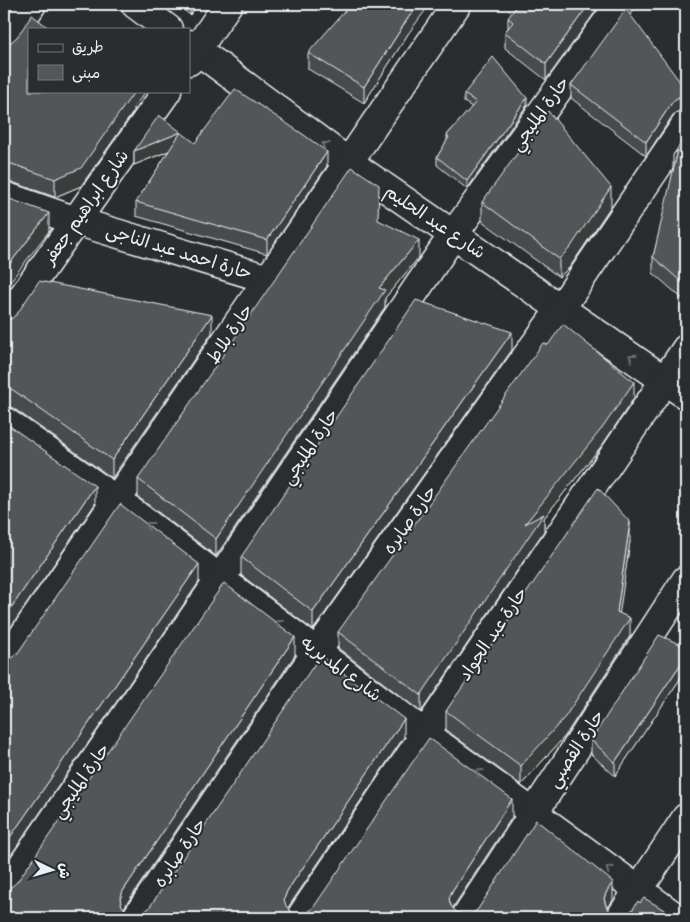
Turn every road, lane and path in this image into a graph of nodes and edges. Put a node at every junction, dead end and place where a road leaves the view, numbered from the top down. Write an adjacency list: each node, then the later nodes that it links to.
1 (32, 4): 7 (street)
2 (135, 4): 6 (street)
3 (228, 4): 8 (street)
4 (457, 4): 11 (street, حارة بلاط)
5 (620, 4): 14 (street, حارة المليجي)
6 (167, 28)
7 (4, 47)
8 (191, 52): 11 (street, شارع عبد الحليم, one-way to 8)
9 (166, 92): 13 (street, شارع ابراهيم جعفر)
10 (686, 124): 16 (street, حارة صابره)
11 (348, 162): 14 (street, شارع عبد الحليم); 15 (street, حارة بلاط)
12 (4, 196): 13 (street, حارة احمد عبد الناجى)
13 (76, 221): 15 (street, حارة احمد عبد الناجى); 17 (street, شارع ابراهيم جعفر)
14 (453, 235): 16 (street, شارع عبد الحليم); 22 (street, حارة المليجي)
15 (268, 279): 21 (street, حارة بلاط)
16 (561, 308): 19 (street, شارع عبد الحليم, one-way to 16); 24 (street, حارة صابره)
17 (4, 323)
18 (686, 349): 19 (street, حارة عبد الجواد)
19 (676, 387): 26 (street, حارة عبد الجواد)
20 (4, 421): 21 (street, شارع المديريه)
21 (116, 500): 22 (street, شارع المديريه, one-way to 21); 25 (street, حارة بلاط)
22 (220, 579): 24 (street, شارع المديريه, one-way to 22); 30 (street, حارة المليجي)
23 (686, 580): 27 (street, حارة القصبي)
24 (317, 651): 26 (street, شارع المديريه); 31 (street, حارة صابره)
25 (4, 664)
26 (426, 734): 27 (street, شارع المديريه, one-way to 26); 32 (street, حارة عبد الجواد)
27 (534, 813): 29 (street, شارع المديريه, one-way to 27); 33 (street, حارة القصبي)
28 (686, 818): 29 (street)
29 (638, 890): 34 (street); 35 (street, شارع المديريه)
30 (4, 892)
31 (136, 918)
32 (300, 918)
33 (465, 918)
34 (620, 918)
35 (677, 918)

